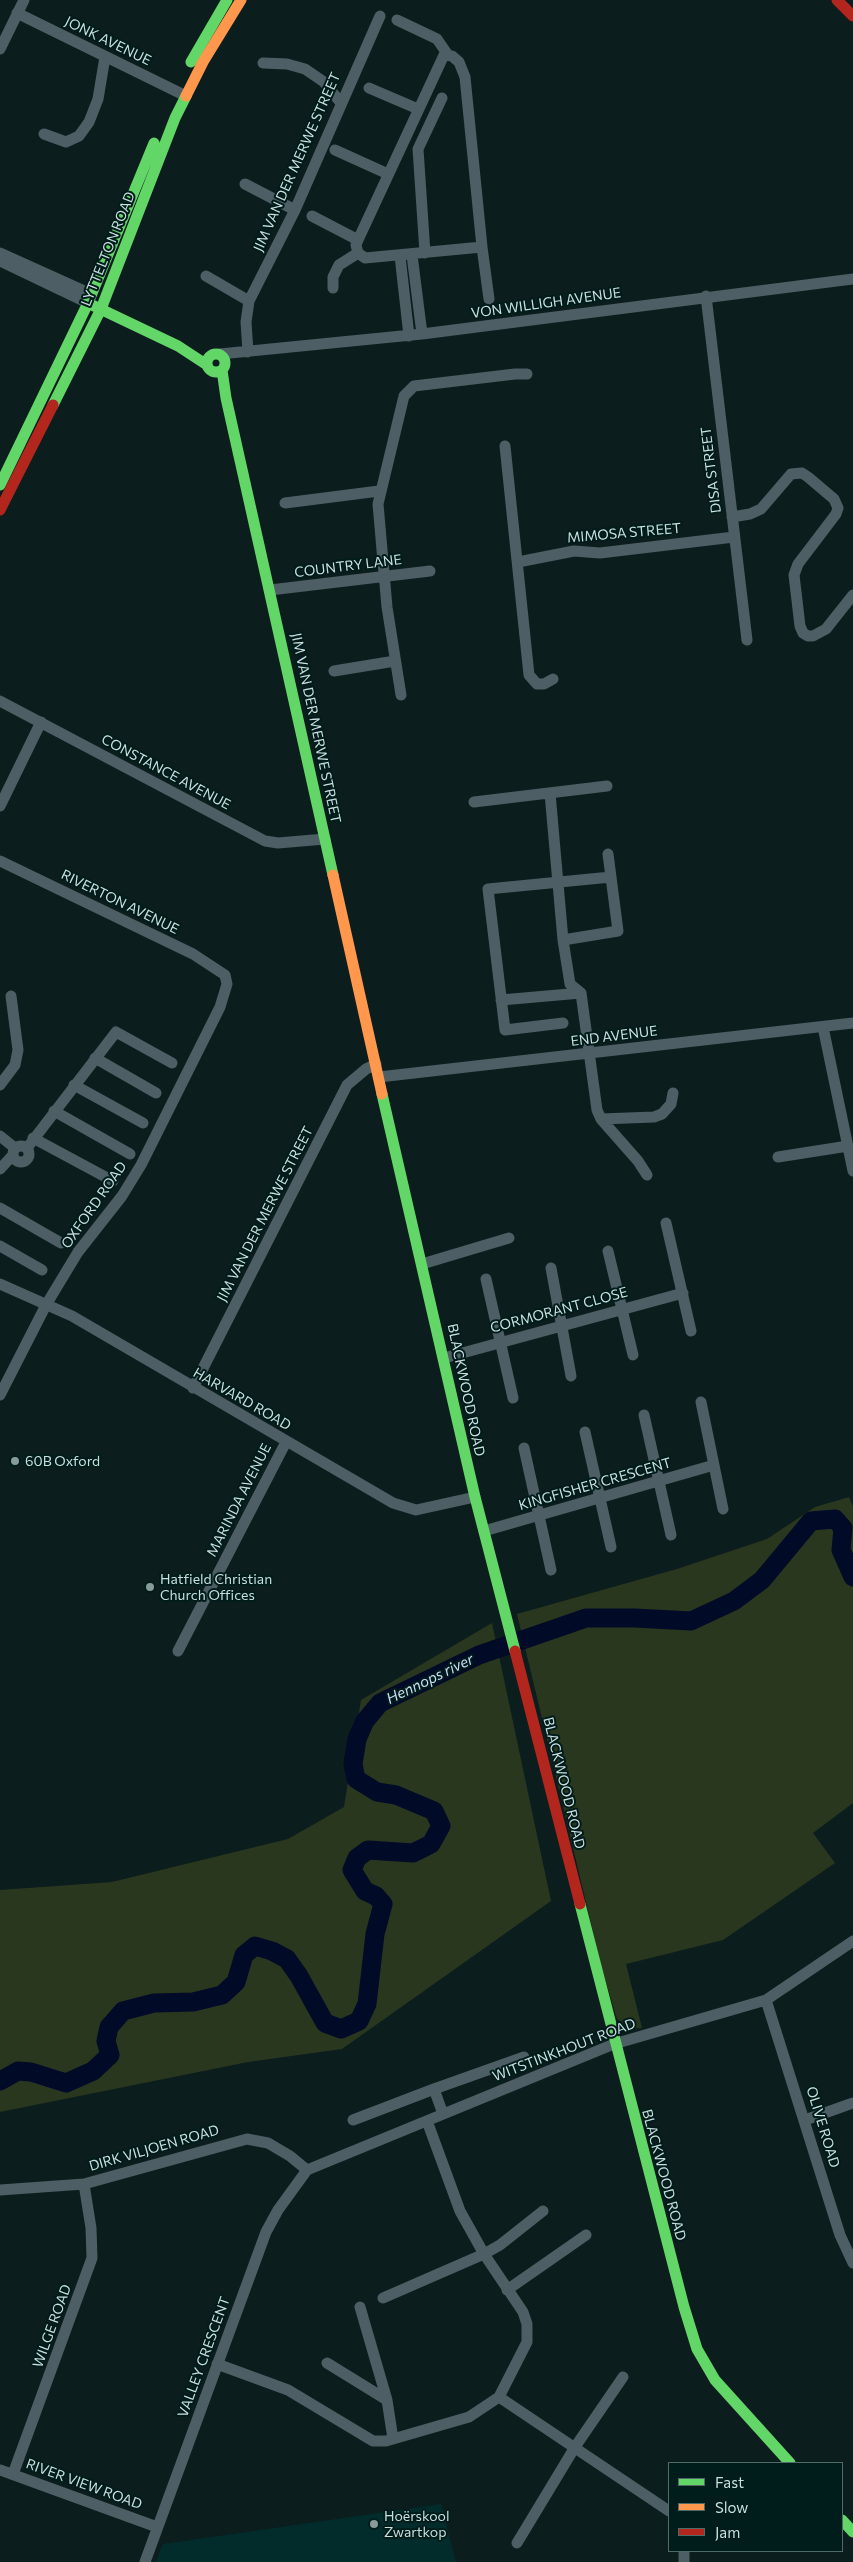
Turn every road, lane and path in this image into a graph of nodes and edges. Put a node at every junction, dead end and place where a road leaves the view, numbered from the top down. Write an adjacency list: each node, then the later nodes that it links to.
1 (24, 0): 5 (street)
2 (227, 0): 14 (main road, LYTTELTON ROAD)
3 (241, 0): 14 (main road, LYTTELTON ROAD)
4 (837, 0): 7 (main road)
5 (17, 14): 9 (street); 11 (street, JONK AVENUE)
6 (380, 16): 16 (street, JIM VAN DER MERWE STREET)
7 (853, 16)
8 (398, 20): 10 (street)
9 (0, 49)
10 (448, 55): 17 (street); 25 (street)
11 (105, 56): 14 (street, JONK AVENUE); 18 (street)
12 (263, 63): 16 (street)
13 (369, 88): 17 (street)
14 (181, 94): 36 (main road, LYTTELTON ROAD); 39 (main road, LYTTELTON ROAD)
15 (442, 98): 27 (street)
16 (341, 103): 22 (street, JIM VAN DER MERWE STREET)
17 (418, 109): 20 (street)
18 (44, 134)
19 (336, 150): 20 (street)
20 (388, 174): 24 (street)
21 (245, 184): 22 (street)
22 (295, 210): 38 (street, JIM VAN DER MERWE STREET)
23 (312, 216): 24 (street)
24 (358, 240): 28 (street)
25 (482, 247): 27 (street); 37 (street)
26 (0, 253): 36 (street)
27 (425, 253): 29 (street)
28 (358, 254): 30 (street); 34 (street)
29 (412, 255): 30 (street); 40 (street)
30 (400, 256): 41 (street)
31 (0, 261): 36 (street)
32 (206, 276): 38 (street)
33 (853, 279): 35 (street, VON WILLIGH AVENUE)
34 (333, 288)
35 (706, 296): 40 (street, VON WILLIGH AVENUE); 50 (street, DISA STREET)
36 (90, 298): 39 (main road); 46 (main road, LYTTELTON ROAD)
37 (489, 300)
38 (249, 301): 42 (street, JIM VAN DER MERWE STREET)
39 (103, 305): 43 (main road); 49 (main road, LYTTELTON ROAD)
40 (422, 334): 41 (street, VON WILLIGH AVENUE)
41 (409, 336): 42 (street, VON WILLIGH AVENUE)
42 (245, 352): 43 (street, VON WILLIGH AVENUE)
43 (216, 363): 55 (main road, JIM VAN DER MERWE STREET)
44 (527, 374): 47 (street)
45 (505, 446): 52 (street)
46 (0, 485)
47 (379, 491): 48 (street); 54 (street)
48 (285, 503)
49 (0, 510)
50 (732, 517): 51 (street, DISA STREET); 56 (street)
51 (734, 537): 52 (street, MIMOSA STREET); 57 (street, DISA STREET)
52 (518, 562): 60 (street)
53 (430, 571): 54 (street, COUNTRY LANE)
54 (384, 576): 55 (street, COUNTRY LANE); 58 (street)
55 (270, 590): 68 (main road, JIM VAN DER MERWE STREET)
56 (853, 595)
57 (746, 640)
58 (395, 661): 59 (street); 61 (street)
59 (334, 671)
60 (553, 679)
61 (401, 695)
62 (0, 701): 63 (street, CONSTANCE AVENUE)
63 (41, 722): 67 (street); 68 (street, CONSTANCE AVENUE)
64 (607, 786): 65 (street)
65 (550, 793): 66 (street); 72 (street)
66 (474, 802)
67 (0, 806)
68 (325, 839): 84 (main road, JIM VAN DER MERWE STREET)
69 (608, 854): 71 (street)
70 (0, 861): 74 (street, RIVERTON AVENUE)
71 (611, 877): 72 (street); 73 (street)
72 (558, 882): 73 (street); 77 (street)
73 (563, 940): 75 (street)
74 (225, 975): 115 (street, OXFORD ROAD)
75 (581, 993): 77 (street); 81 (street)
76 (11, 996): 86 (street)
77 (501, 1000): 78 (street)
78 (563, 1023)
79 (853, 1023): 80 (street, END AVENUE)
80 (823, 1027): 81 (street, END AVENUE); 95 (street)
81 (589, 1054): 85 (street, END AVENUE); 91 (street)
82 (95, 1058): 83 (street); 87 (street); 88 (street)
83 (172, 1063)
84 (376, 1064): 85 (main road, JIM VAN DER MERWE STREET); 123 (street, JIM VAN DER MERWE STREET)
85 (379, 1077): 109 (main road, BLACKWOOD ROAD)
86 (0, 1085)
87 (74, 1085): 90 (street); 92 (street)
88 (156, 1093)
89 (673, 1093): 91 (street)
90 (54, 1111): 94 (street); 97 (street)
91 (601, 1119): 101 (street)
92 (143, 1123)
93 (0, 1136): 96 (street)
94 (33, 1138): 96 (street); 102 (street)
95 (848, 1146): 98 (street); 100 (street)
96 (18, 1150): 99 (street)
97 (130, 1154)
98 (778, 1157)
99 (0, 1169)
100 (853, 1171)
101 (647, 1175)
102 (113, 1180)
103 (0, 1208): 106 (street)
104 (666, 1223): 114 (street)
105 (509, 1238): 109 (street)
106 (61, 1243)
107 (0, 1246): 111 (street)
108 (608, 1251): 116 (street)
109 (422, 1264): 121 (main road, BLACKWOOD ROAD)
110 (550, 1268): 117 (street)
111 (42, 1270)
112 (486, 1279): 119 (street)
113 (0, 1284): 115 (street, HARVARD ROAD)
114 (682, 1293): 116 (street, CORMORANT CLOSE); 118 (street)
115 (46, 1305): 123 (street, HARVARD ROAD); 124 (street, OXFORD ROAD)
116 (621, 1309): 117 (street, CORMORANT CLOSE); 120 (street)
117 (561, 1326): 119 (street, CORMORANT CLOSE); 122 (street)
118 (691, 1331)
119 (500, 1342): 121 (street, CORMORANT CLOSE); 125 (street)
120 (633, 1355)
121 (444, 1358): 133 (main road, BLACKWOOD ROAD)
122 (571, 1376)
123 (193, 1388): 129 (street, HARVARD ROAD)
124 (0, 1395)
125 (513, 1398)
126 (702, 1402): 131 (street)
127 (644, 1415): 132 (street)
128 (586, 1432): 134 (street)
129 (286, 1442): 133 (street, HARVARD ROAD); 141 (street, MARINDA AVENUE)
130 (524, 1448): 136 (street)
131 (714, 1466): 132 (street, KINGFISHER CRESCENT); 135 (street)
132 (658, 1482): 134 (street, KINGFISHER CRESCENT); 138 (street)
133 (475, 1498): 137 (main road, BLACKWOOD ROAD)
134 (600, 1500): 136 (street, KINGFISHER CRESCENT); 139 (street)
135 (723, 1509)
136 (540, 1516): 137 (street, KINGFISHER CRESCENT); 140 (street)
137 (484, 1531): 144 (main road, BLACKWOOD ROAD)
138 (671, 1535)
139 (610, 1547)
140 (551, 1570)
141 (178, 1651)
142 (853, 1941): 143 (street, WITSTINKHOUT ROAD)
143 (766, 2000): 144 (street, WITSTINKHOUT ROAD); 150 (street, OLIVE ROAD)
144 (614, 2044): 148 (street, WITSTINKHOUT ROAD); 169 (main road, BLACKWOOD ROAD)
145 (524, 2057): 146 (street)
146 (434, 2088): 148 (street); 149 (street)
147 (853, 2104): 150 (street)
148 (443, 2114): 151 (street, WITSTINKHOUT ROAD)
149 (353, 2120)
150 (805, 2120): 158 (street, OLIVE ROAD)
151 (427, 2121): 152 (street, WITSTINKHOUT ROAD); 157 (street)
152 (307, 2170): 153 (street, DIRK VILJOEN ROAD); 163 (street, VALLEY CRESCENT)
153 (84, 2184): 154 (street, DIRK VILJOEN ROAD); 171 (street, WILGE ROAD)
154 (0, 2190)
155 (543, 2211): 157 (street)
156 (586, 2235): 159 (street)
157 (484, 2254): 159 (street); 160 (street)
158 (853, 2263)
159 (507, 2290): 165 (street)
160 (383, 2298)
161 (360, 2307): 166 (street)
162 (327, 2363): 166 (street)
163 (217, 2364): 167 (street); 174 (street, VALLEY CRESCENT)
164 (623, 2377): 168 (street)
165 (499, 2397): 167 (street); 168 (street)
166 (387, 2400): 167 (street)
167 (393, 2439)
168 (575, 2447): 172 (street); 176 (street)
169 (789, 2462)
170 (0, 2470): 171 (street, RIVER VIEW ROAD)
171 (13, 2474): 174 (street, RIVER VIEW ROAD)
172 (668, 2510)
173 (843, 2521): 175 (main road)
174 (157, 2527): 177 (street, VALLEY CRESCENT)
175 (853, 2532)
176 (517, 2543)
177 (145, 2562)

